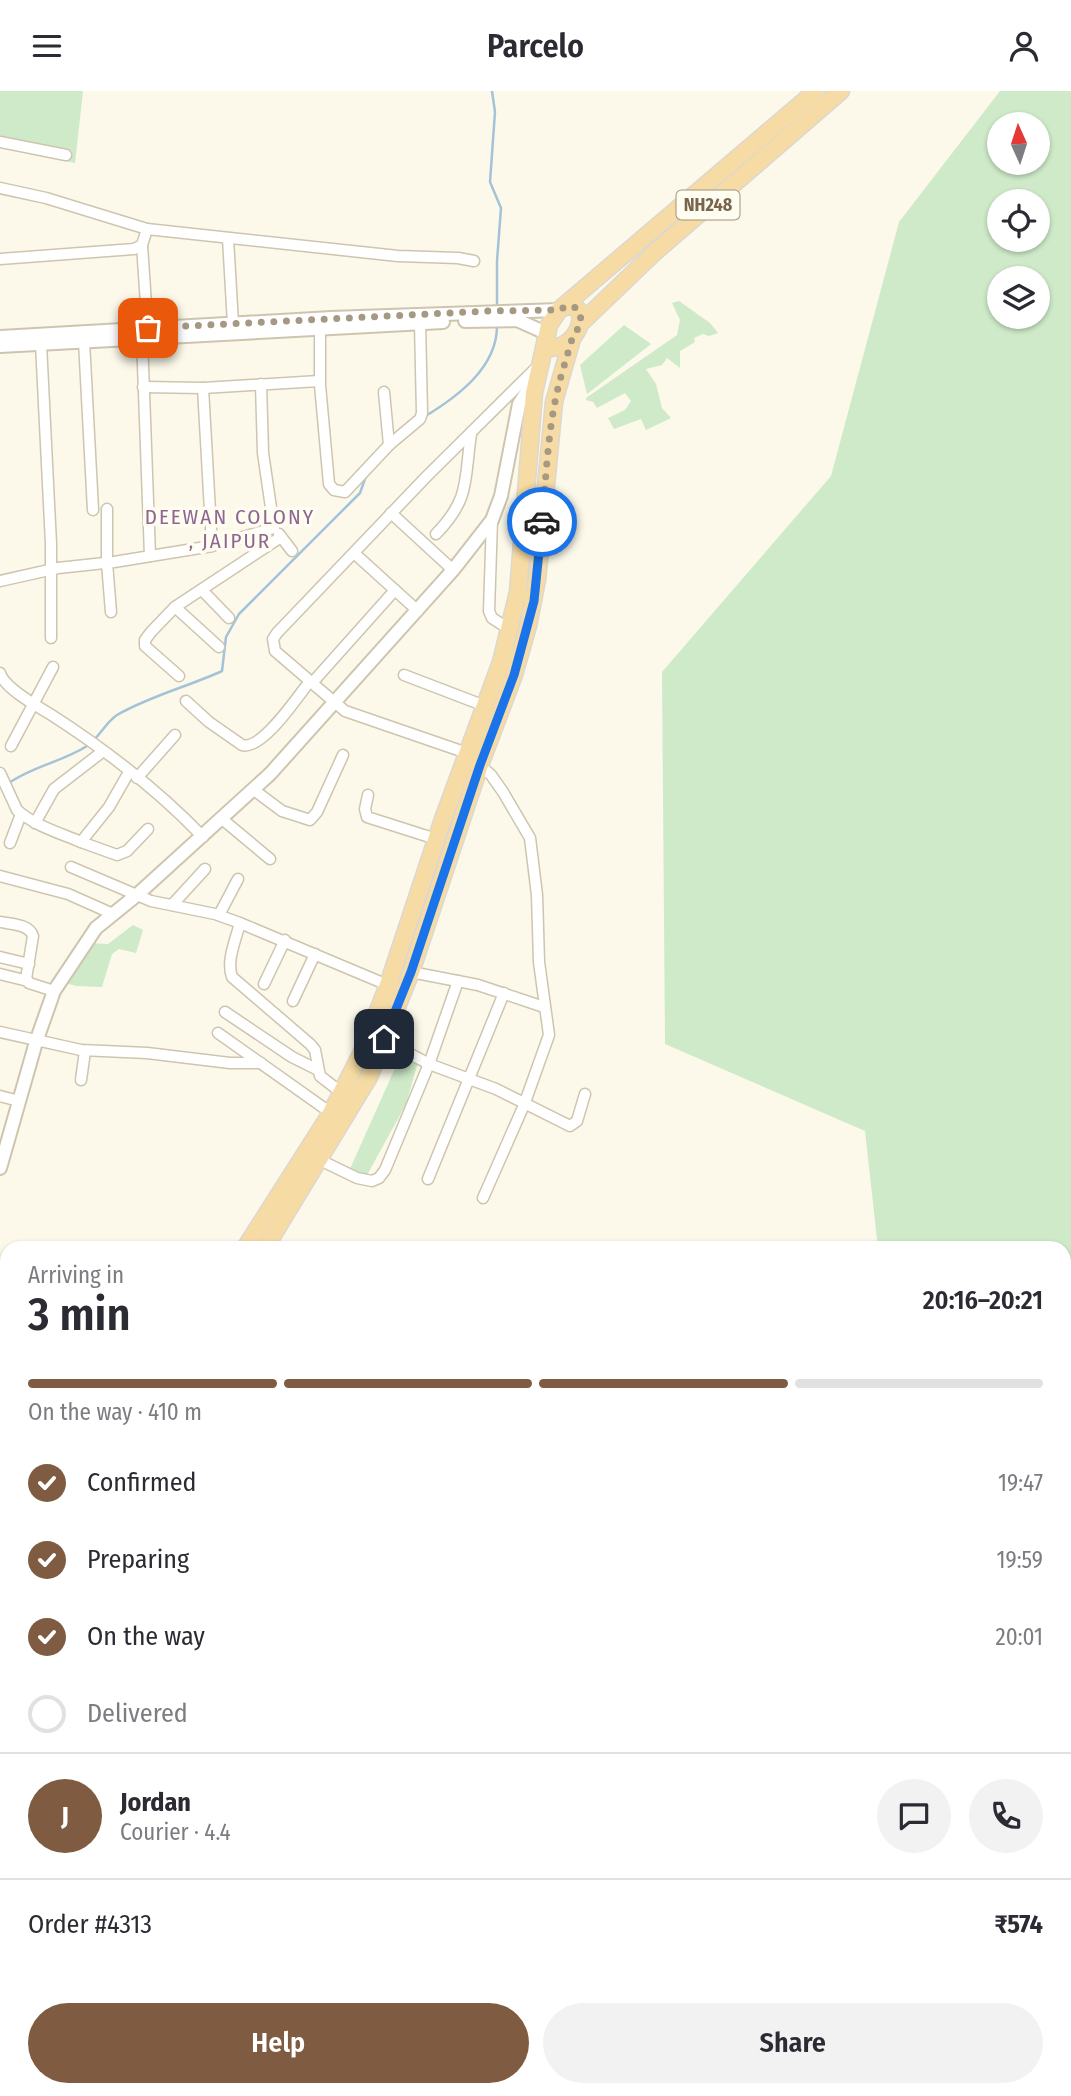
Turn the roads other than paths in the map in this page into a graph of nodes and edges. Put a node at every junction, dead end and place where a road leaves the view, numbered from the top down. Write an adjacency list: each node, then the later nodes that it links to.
1 (816, 91): 12 (highway, NH248)
2 (841, 91): 17 (highway, NH248)
3 (2, 143): 4 (street); 5 (street)
4 (0, 155)
5 (66, 155)
6 (0, 188): 7 (street)
7 (147, 229): 8 (street); 9 (street)
8 (228, 238): 11 (street); 16 (street)
9 (142, 245): 10 (street); 19 (street)
10 (0, 259)
11 (474, 261)
12 (560, 309): 13 (street); 17 (highway); 20 (highway, NH248)
13 (517, 315): 14 (street); 20 (street)
14 (486, 316): 15 (street); 16 (street)
15 (420, 323): 18 (street); 34 (street)
16 (233, 324): 19 (street)
17 (580, 324): 22 (highway, NH248)
18 (320, 328): 19 (street); 27 (street)
19 (146, 335): 21 (street); 23 (street); 30 (street)
20 (546, 336): 22 (highway); 26 (highway, NH248)
21 (0, 337)
22 (572, 339): 72 (highway, NH248)
23 (84, 341): 24 (street); 36 (street)
24 (41, 344): 25 (street); 47 (street)
25 (0, 346)
26 (540, 363): 28 (highway, NH248); 33 (street)
27 (319, 381): 29 (street); 34 (street)
28 (536, 383): 38 (street); 55 (highway, NH248)
29 (261, 384): 31 (street); 39 (street)
30 (143, 387): 31 (street); 44 (street)
31 (203, 388): 41 (street)
32 (384, 392): 34 (street)
33 (471, 434): 37 (street); 40 (street)
34 (389, 445)
35 (107, 509): 45 (street)
36 (93, 510)
37 (391, 513): 43 (street); 46 (street)
38 (492, 520): 46 (street); 55 (street)
39 (277, 533): 41 (street); 42 (street); 49 (street)
40 (436, 534)
41 (212, 545): 44 (street)
42 (292, 551)
43 (354, 552): 50 (street); 62 (street)
44 (150, 556): 45 (street)
45 (107, 563): 47 (street); 53 (street)
46 (453, 570): 52 (street)
47 (51, 571): 48 (street); 56 (street)
48 (0, 581)
49 (202, 590): 51 (street); 54 (street)
50 (395, 590): 52 (street); 62 (street)
51 (174, 607): 57 (street); 61 (street)
52 (418, 611): 64 (street)
53 (111, 613)
54 (229, 618)
55 (509, 629): 66 (highway, NH248)
56 (51, 638)
57 (219, 647)
58 (53, 667): 65 (street)
59 (0, 674): 65 (street)
60 (404, 675): 66 (street)
61 (179, 676)
62 (311, 682): 63 (street); 64 (street)
63 (186, 701)
64 (334, 702): 70 (street); 75 (street)
65 (32, 703): 68 (street); 69 (street)
66 (485, 706): 70 (highway, NH248)
67 (174, 735): 73 (street)
68 (11, 746)
69 (100, 751): 73 (street); 79 (street)
70 (467, 753): 82 (highway, NH248)
71 (343, 755): 75 (street)
72 (480, 765): 100 (highway, NH248); 110 (street)
73 (133, 775): 81 (street); 83 (street)
74 (2, 777): 77 (street)
75 (254, 790): 78 (street)
76 (368, 795): 82 (street)
77 (21, 814): 79 (street); 84 (street)
78 (222, 819): 81 (street); 85 (street)
79 (35, 823): 83 (street)
80 (148, 828): 83 (street)
81 (203, 837): 90 (street)
82 (436, 839): 105 (highway, NH248)
83 (81, 842)
84 (10, 843)
85 (270, 859)
86 (71, 867): 90 (street)
87 (205, 869): 91 (street)
88 (0, 876): 92 (street)
89 (238, 879): 93 (street)
90 (138, 894): 91 (street); 92 (street)
91 (172, 905): 93 (street)
92 (113, 914): 106 (street)
93 (219, 915): 95 (street)
94 (0, 922): 99 (street)
95 (240, 923): 96 (street); 119 (street)
96 (285, 940): 97 (street); 104 (street)
97 (315, 954): 105 (street); 109 (street)
98 (0, 957): 99 (street)
99 (29, 964): 102 (street)
100 (411, 972): 103 (street); 107 (highway, NH248)
101 (0, 974): 102 (street)
102 (27, 981): 106 (street)
103 (458, 981): 108 (street); 118 (street)
104 (264, 984)
105 (388, 985): 107 (street); 122 (highway, NH248)
106 (54, 991): 115 (street)
107 (403, 992): 114 (highway, NH248)
108 (504, 993): 110 (street); 120 (street)
109 (293, 1001)
110 (544, 1007): 126 (street)
111 (225, 1012): 119 (street)
112 (0, 1032): 115 (street)
113 (218, 1033): 117 (street)
114 (384, 1039): 118 (street); 128 (highway, NH248)
115 (36, 1042): 116 (street); 125 (street)
116 (85, 1051): 117 (street); 121 (street)
117 (261, 1063): 127 (street)
118 (429, 1064): 120 (street); 128 (street)
119 (318, 1070): 122 (street)
120 (469, 1079): 126 (street); 130 (street)
121 (80, 1080)
122 (342, 1093): 127 (highway, NH248)
123 (585, 1094): 126 (street)
124 (0, 1096): 125 (street)
125 (19, 1101): 129 (street)
126 (524, 1104): 131 (street)
127 (331, 1113): 132 (highway, NH248)
128 (320, 1160): 133 (highway, NH248)
129 (0, 1168)
130 (428, 1179)
131 (483, 1198)
132 (249, 1241)
133 (269, 1241)

